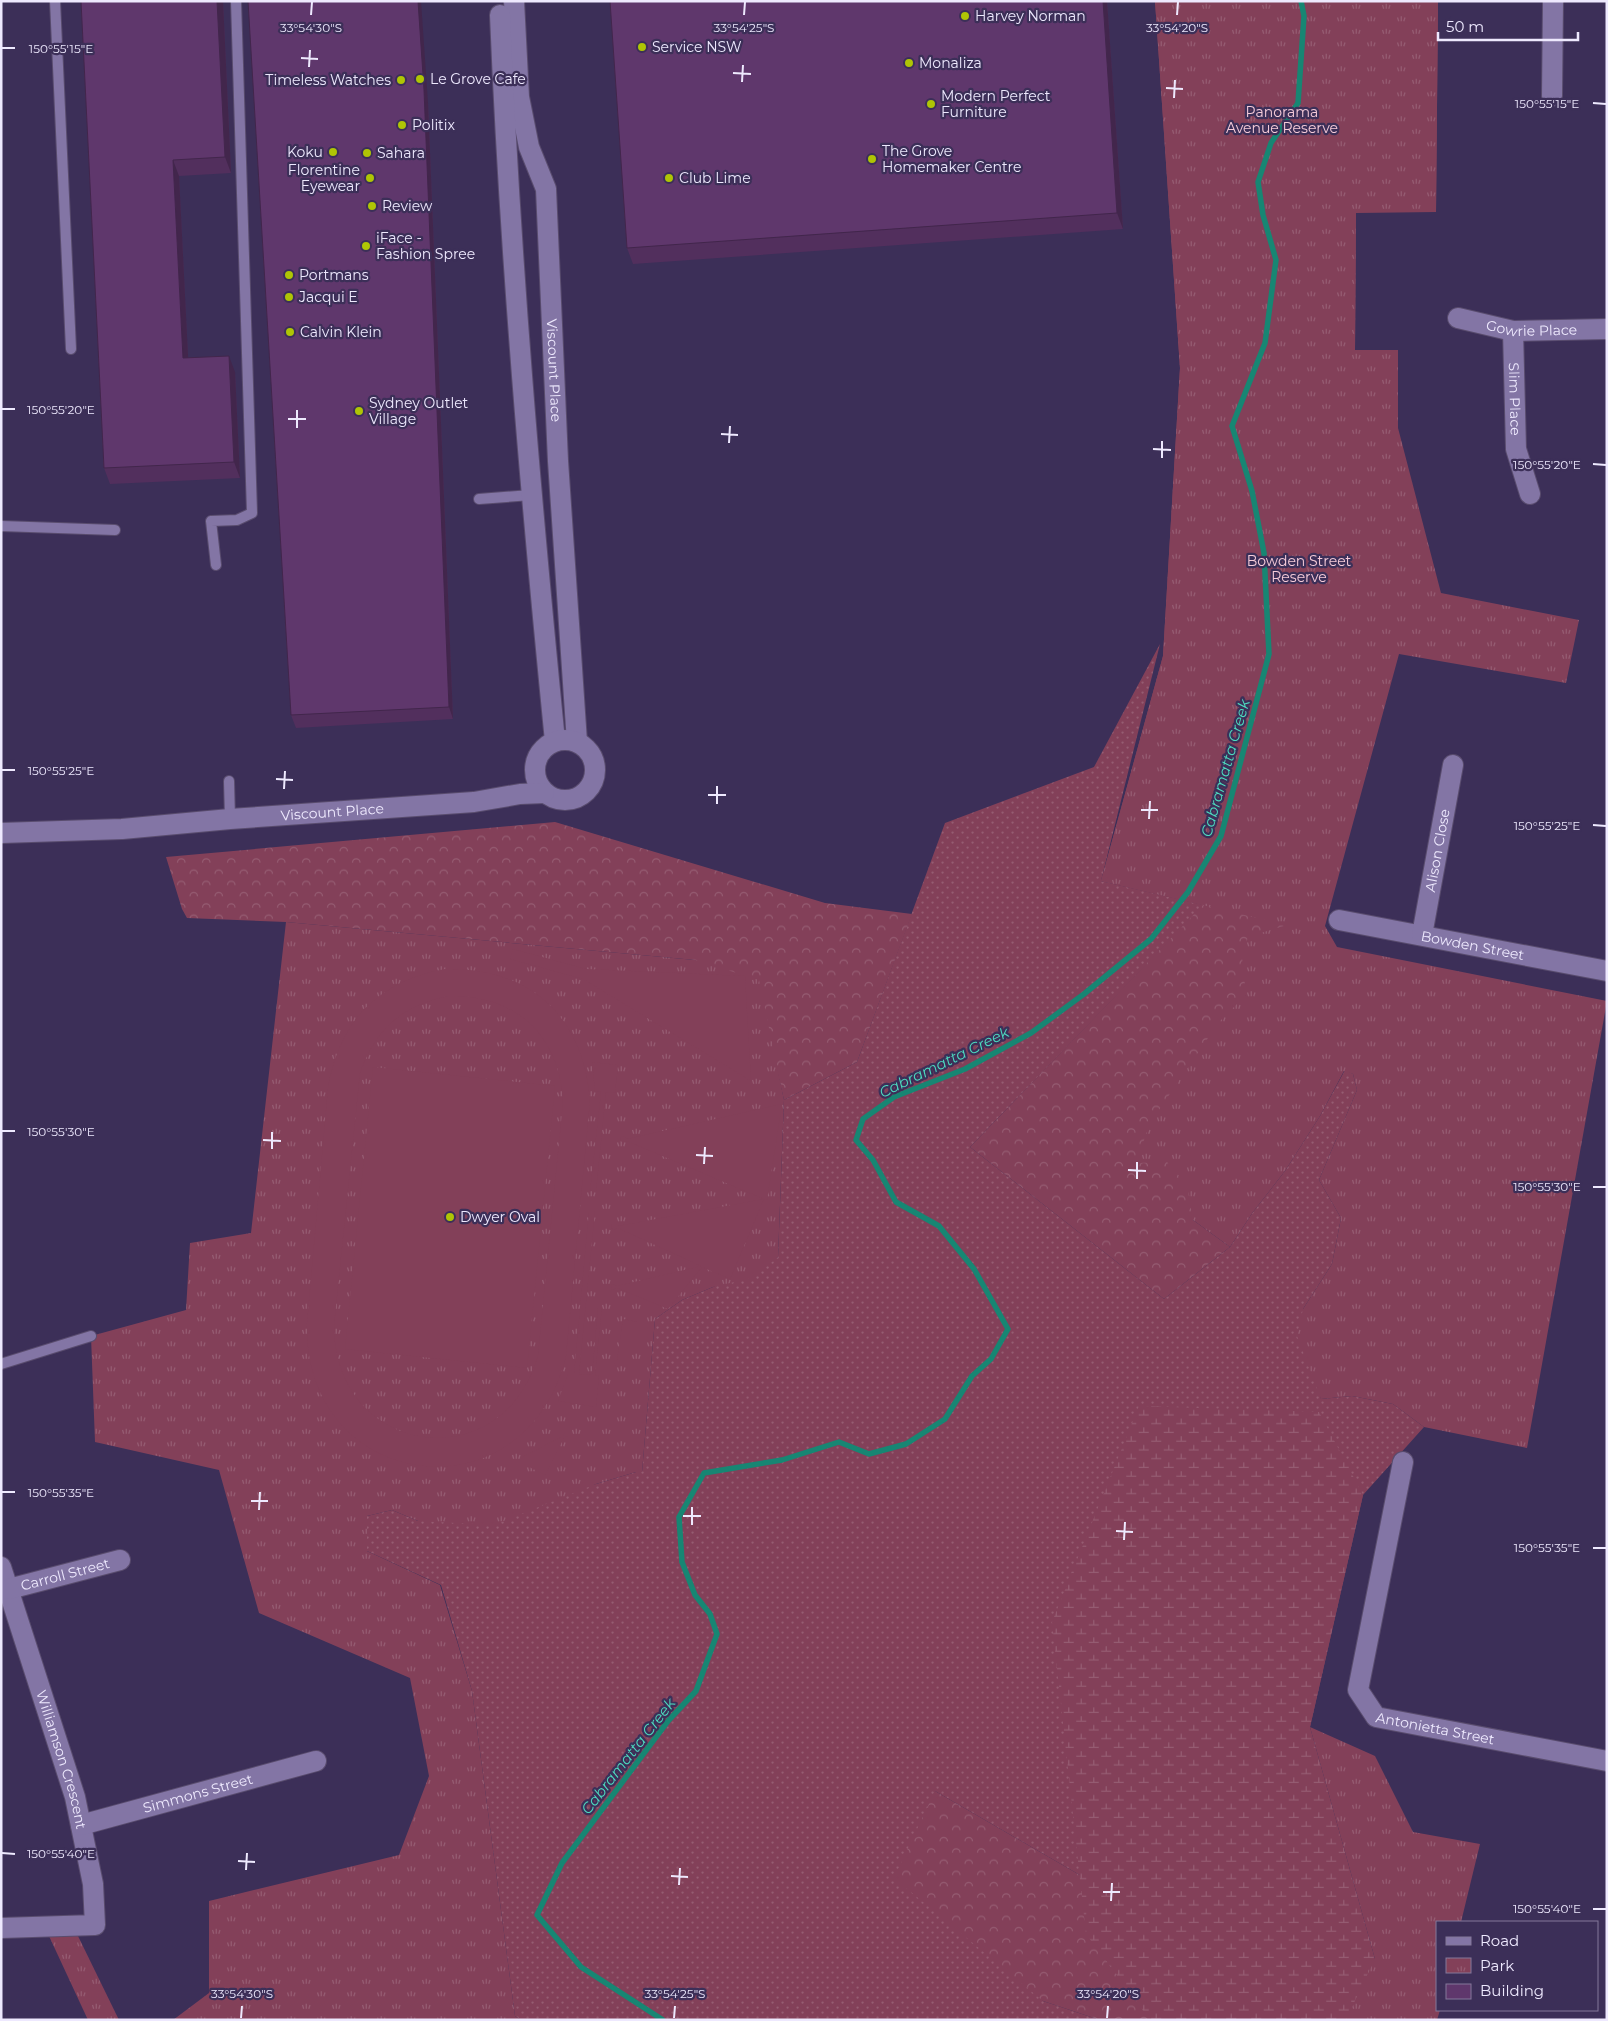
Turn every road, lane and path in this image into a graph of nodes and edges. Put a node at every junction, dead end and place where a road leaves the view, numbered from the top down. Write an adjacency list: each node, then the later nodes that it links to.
1 (55, 1): 10 (lane)
2 (236, 1): 16 (lane)
3 (499, 1): 12 (street)
4 (514, 1): 18 (street, Viscount Place)
5 (1553, 1): 6 (street)
6 (1552, 96)
7 (1458, 318): 9 (street, Gowrie Place)
8 (1607, 330): 9 (street, Gowrie Place)
9 (1513, 331): 11 (street, Slim Place)
10 (71, 349)
11 (1530, 494)
12 (531, 495): 13 (lane); 17 (street)
13 (479, 499)
14 (1, 526): 15 (lane)
15 (115, 530)
16 (216, 565)
17 (555, 741): 18 (street); 21 (street)
18 (578, 742): 21 (street)
19 (1453, 765): 25 (street, Alison Close)
20 (229, 781): 22 (lane)
21 (544, 793): 22 (street, Viscount Place)
22 (230, 819): 23 (street, Viscount Place)
23 (1, 833)
24 (1339, 920): 25 (street, Bowden Street)
25 (1422, 936): 26 (street, Bowden Street)
26 (1607, 971)
27 (91, 1336): 28 (lane)
28 (1, 1364)
29 (1402, 1462): 34 (street, Antonietta Street)
30 (120, 1560): 32 (street, Carroll Street)
31 (1, 1567): 32 (street, Williamson Crescent)
32 (8, 1589): 35 (street, Williamson Crescent)
33 (316, 1761): 35 (street, Simmons Street)
34 (1607, 1761)
35 (81, 1825): 36 (street, Williamson Crescent)
36 (1, 1928)

